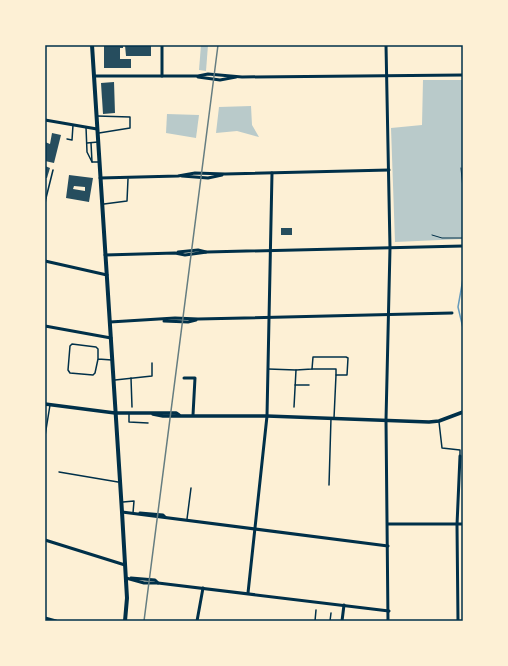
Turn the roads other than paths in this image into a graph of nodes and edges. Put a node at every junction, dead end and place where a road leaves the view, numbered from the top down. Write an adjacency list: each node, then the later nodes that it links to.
1 (92, 45): 6 (main road)
2 (162, 45): 7 (street)
3 (386, 45): 4 (street)
4 (386, 75): 5 (street); 9 (street); 22 (street)
5 (463, 75)
6 (94, 76): 7 (street); 10 (main road)
7 (162, 76): 8 (street)
8 (198, 76): 9 (street); 9 (street)
9 (242, 77)
10 (96, 116): 14 (main road); 14 (lane)
11 (45, 120): 12 (street)
12 (73, 125): 13 (street); 15 (lane)
13 (86, 127): 14 (street); 17 (lane)
14 (97, 131): 16 (main road)
15 (67, 139)
16 (98, 142): 18 (lane); 20 (main road)
17 (87, 143): 18 (lane); 19 (lane)
18 (91, 143): 19 (lane)
19 (92, 162): 20 (lane)
20 (99, 162): 25 (main road)
21 (53, 170): 26 (lane)
22 (389, 170): 23 (street); 30 (street)
23 (272, 173): 24 (street); 31 (street)
24 (128, 177): 25 (street); 28 (lane)
25 (100, 178): 28 (main road)
26 (46, 198): 27 (lane)
27 (45, 204)
28 (102, 204): 32 (main road)
29 (463, 246): 30 (street)
30 (390, 248): 31 (street); 36 (street)
31 (270, 251): 32 (street); 37 (street)
32 (105, 255): 34 (main road)
33 (45, 261): 34 (street)
34 (107, 275): 38 (main road)
35 (452, 313): 36 (street)
36 (388, 315): 37 (street); 63 (street)
37 (269, 318): 38 (street); 44 (street)
38 (110, 322): 40 (main road)
39 (45, 326): 40 (street)
40 (111, 338): 42 (main road)
41 (98, 359): 41 (lane); 42 (lane)
42 (112, 360): 50 (main road)
43 (152, 363): 48 (lane)
44 (268, 369): 46 (lane); 61 (street)
45 (312, 369): 46 (lane); 47 (lane); 47 (lane)
46 (296, 370): 51 (lane)
47 (336, 375): 62 (lane)
48 (131, 378): 50 (lane); 55 (lane)
49 (184, 378): 60 (street)
50 (113, 380): 57 (main road)
51 (295, 385): 52 (lane); 56 (lane)
52 (309, 385)
53 (45, 404): 54 (street)
54 (50, 404): 57 (street); 66 (lane)
55 (132, 406)
56 (294, 407)
57 (115, 412): 59 (street); 69 (main road)
58 (463, 412): 65 (street)
59 (129, 413): 60 (street); 64 (lane)
60 (193, 415): 61 (street)
61 (267, 416): 62 (street); 79 (street)
62 (332, 418): 63 (street); 70 (lane)
63 (386, 420): 65 (street); 76 (street)
64 (148, 422)
65 (439, 422): 67 (lane)
66 (45, 436)
67 (460, 456): 78 (street)
68 (59, 472): 69 (lane)
69 (120, 482): 72 (main road)
70 (329, 485)
71 (191, 488): 75 (lane)
72 (121, 502): 73 (main road); 74 (lane)
73 (122, 512): 74 (street); 82 (main road)
74 (133, 513): 75 (street)
75 (187, 519): 79 (street)
76 (388, 524): 78 (street); 81 (street)
77 (463, 524): 78 (street)
78 (457, 525): 98 (street)
79 (255, 528): 81 (street); 85 (street)
80 (45, 540): 82 (street)
81 (388, 546): 88 (street)
82 (124, 565): 83 (main road)
83 (126, 578): 84 (street); 92 (main road)
84 (203, 588): 85 (street); 93 (street)
85 (248, 594): 86 (street)
86 (344, 605): 88 (street); 96 (street)
87 (316, 610): 94 (lane)
88 (389, 611): 97 (street)
89 (331, 613): 95 (lane)
90 (45, 618): 91 (street)
91 (56, 621)
92 (125, 621)
93 (197, 621)
94 (315, 621)
95 (330, 621)
96 (342, 621)
97 (388, 621)
98 (458, 621)

